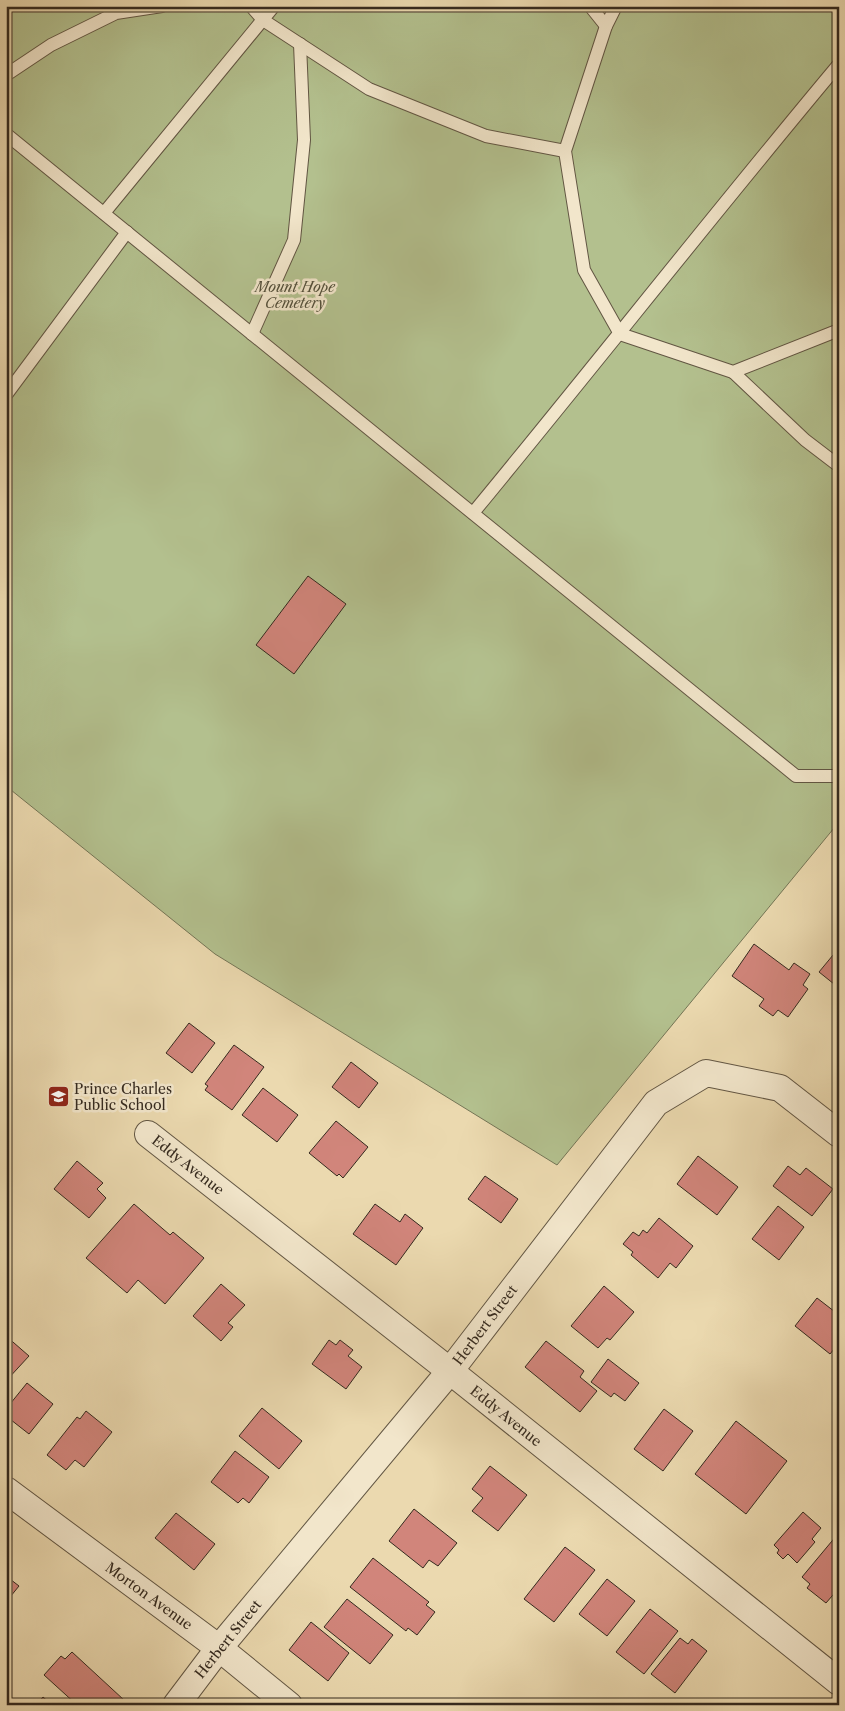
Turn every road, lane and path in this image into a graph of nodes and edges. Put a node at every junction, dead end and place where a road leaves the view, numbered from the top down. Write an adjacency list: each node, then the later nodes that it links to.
1 (162, 6): 10 (lane)
2 (251, 6): 6 (lane)
3 (274, 6): 6 (lane)
4 (590, 6): 7 (lane)
5 (616, 6): 7 (lane)
6 (263, 20): 8 (lane); 13 (lane)
7 (606, 26): 12 (lane)
8 (300, 44): 12 (lane); 16 (lane)
9 (839, 64): 17 (lane)
10 (6, 74)
11 (6, 134): 13 (lane)
12 (565, 151): 17 (lane)
13 (104, 213): 14 (lane)
14 (127, 232): 16 (lane); 19 (lane)
15 (839, 330): 18 (lane)
16 (252, 334): 21 (lane)
17 (620, 334): 18 (lane); 21 (lane)
18 (733, 372): 20 (lane)
19 (6, 395)
20 (839, 466)
21 (473, 513): 22 (lane)
22 (839, 774)
23 (148, 1134): 25 (street, Eddy Avenue)
24 (839, 1134): 25 (street, Herbert Street)
25 (450, 1371): 27 (street, Herbert Street); 28 (street, Eddy Avenue)
26 (6, 1490): 27 (street, Morton Avenue)
27 (219, 1648): 29 (street, Herbert Street); 30 (street, Morton Avenue)
28 (839, 1682)
29 (176, 1705)
30 (289, 1705)

